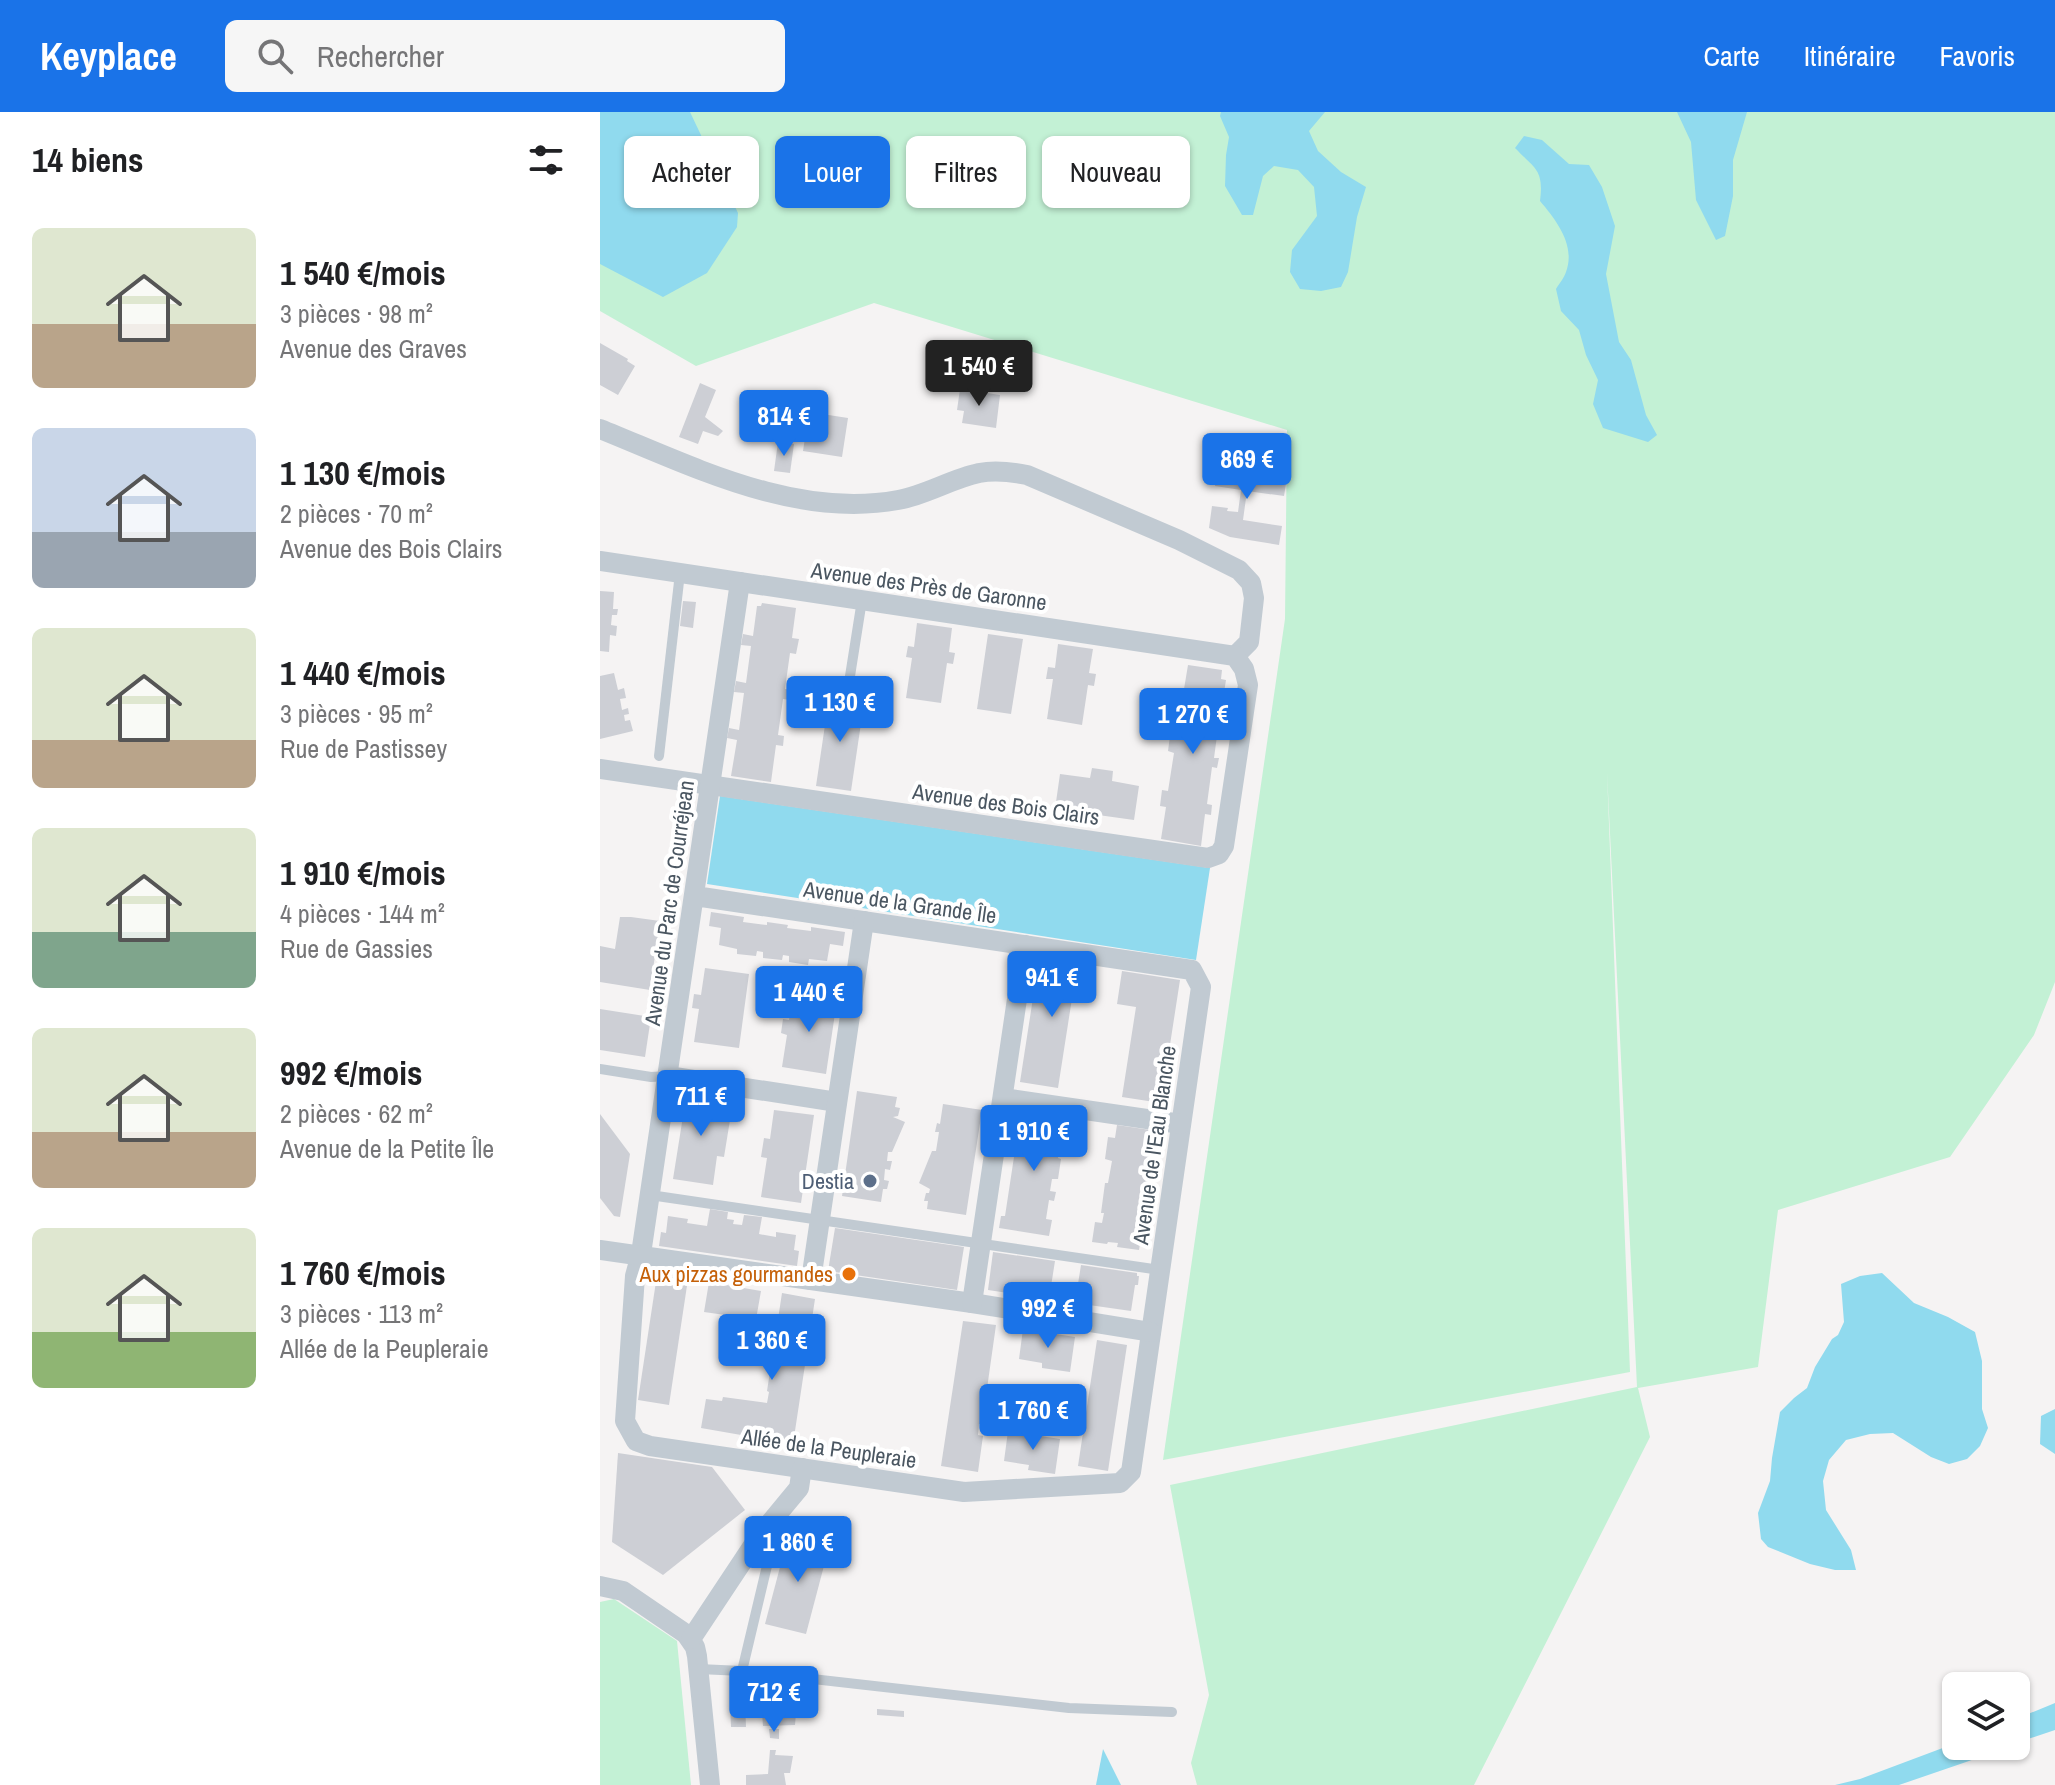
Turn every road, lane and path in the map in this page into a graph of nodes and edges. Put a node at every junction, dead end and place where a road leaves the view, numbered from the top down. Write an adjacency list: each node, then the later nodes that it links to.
1 (600, 429): 6 (street)
2 (600, 561): 3 (street, Avenue des Près de Garonne)
3 (680, 573): 4 (street, Avenue des Près de Garonne); 8 (lane)
4 (740, 582): 5 (street, Avenue des Près de Garonne); 10 (street, Avenue du Parc de Courréjean)
5 (862, 600): 6 (street, Avenue des Près de Garonne); 7 (lane)
6 (1240, 662): 10 (street, Avenue des Bois Clairs)
7 (847, 695)
8 (659, 756)
9 (600, 769): 10 (street, Avenue des Bois Clairs)
10 (710, 785): 11 (street, Avenue du Parc de Courréjean)
11 (695, 896): 12 (street, Avenue de la Grande Île); 16 (street, Avenue du Parc de Courréjean)
12 (864, 921): 13 (street, Avenue de la Grande Île); 18 (street)
13 (1025, 945): 14 (street, Avenue de la Grande Île); 17 (street)
14 (1192, 970): 19 (street, Avenue de l'Eau Blanche)
15 (600, 1069): 16 (lane)
16 (668, 1076): 18 (street); 20 (street, Avenue du Parc de Courréjean)
17 (1003, 1098): 19 (street); 22 (street)
18 (837, 1102): 21 (street)
19 (1181, 1124): 25 (street, Avenue de l'Eau Blanche)
20 (650, 1195): 21 (lane); 24 (street, Avenue du Parc de Courréjean)
21 (820, 1219): 22 (lane); 26 (street)
22 (981, 1244): 25 (lane); 27 (street)
23 (600, 1250): 24 (street)
24 (641, 1254): 26 (street); 29 (street, Avenue du Parc de Courréjean)
25 (1160, 1270): 28 (street, Avenue de l'Eau Blanche)
26 (811, 1280): 27 (street)
27 (972, 1303): 28 (street)
28 (1151, 1332): 31 (street, Avenue de l'Eau Blanche)
29 (625, 1421): 30 (street, Allée de la Peupleraie)
30 (802, 1468): 31 (street, Allée de la Peupleraie); 32 (street)
31 (1131, 1472)
32 (760, 1535): 34 (street); 36 (lane)
33 (600, 1586): 34 (street)
34 (691, 1639): 35 (street)
35 (699, 1669): 36 (lane); 38 (street)
36 (742, 1671): 37 (lane)
37 (1172, 1712)
38 (710, 1785)

